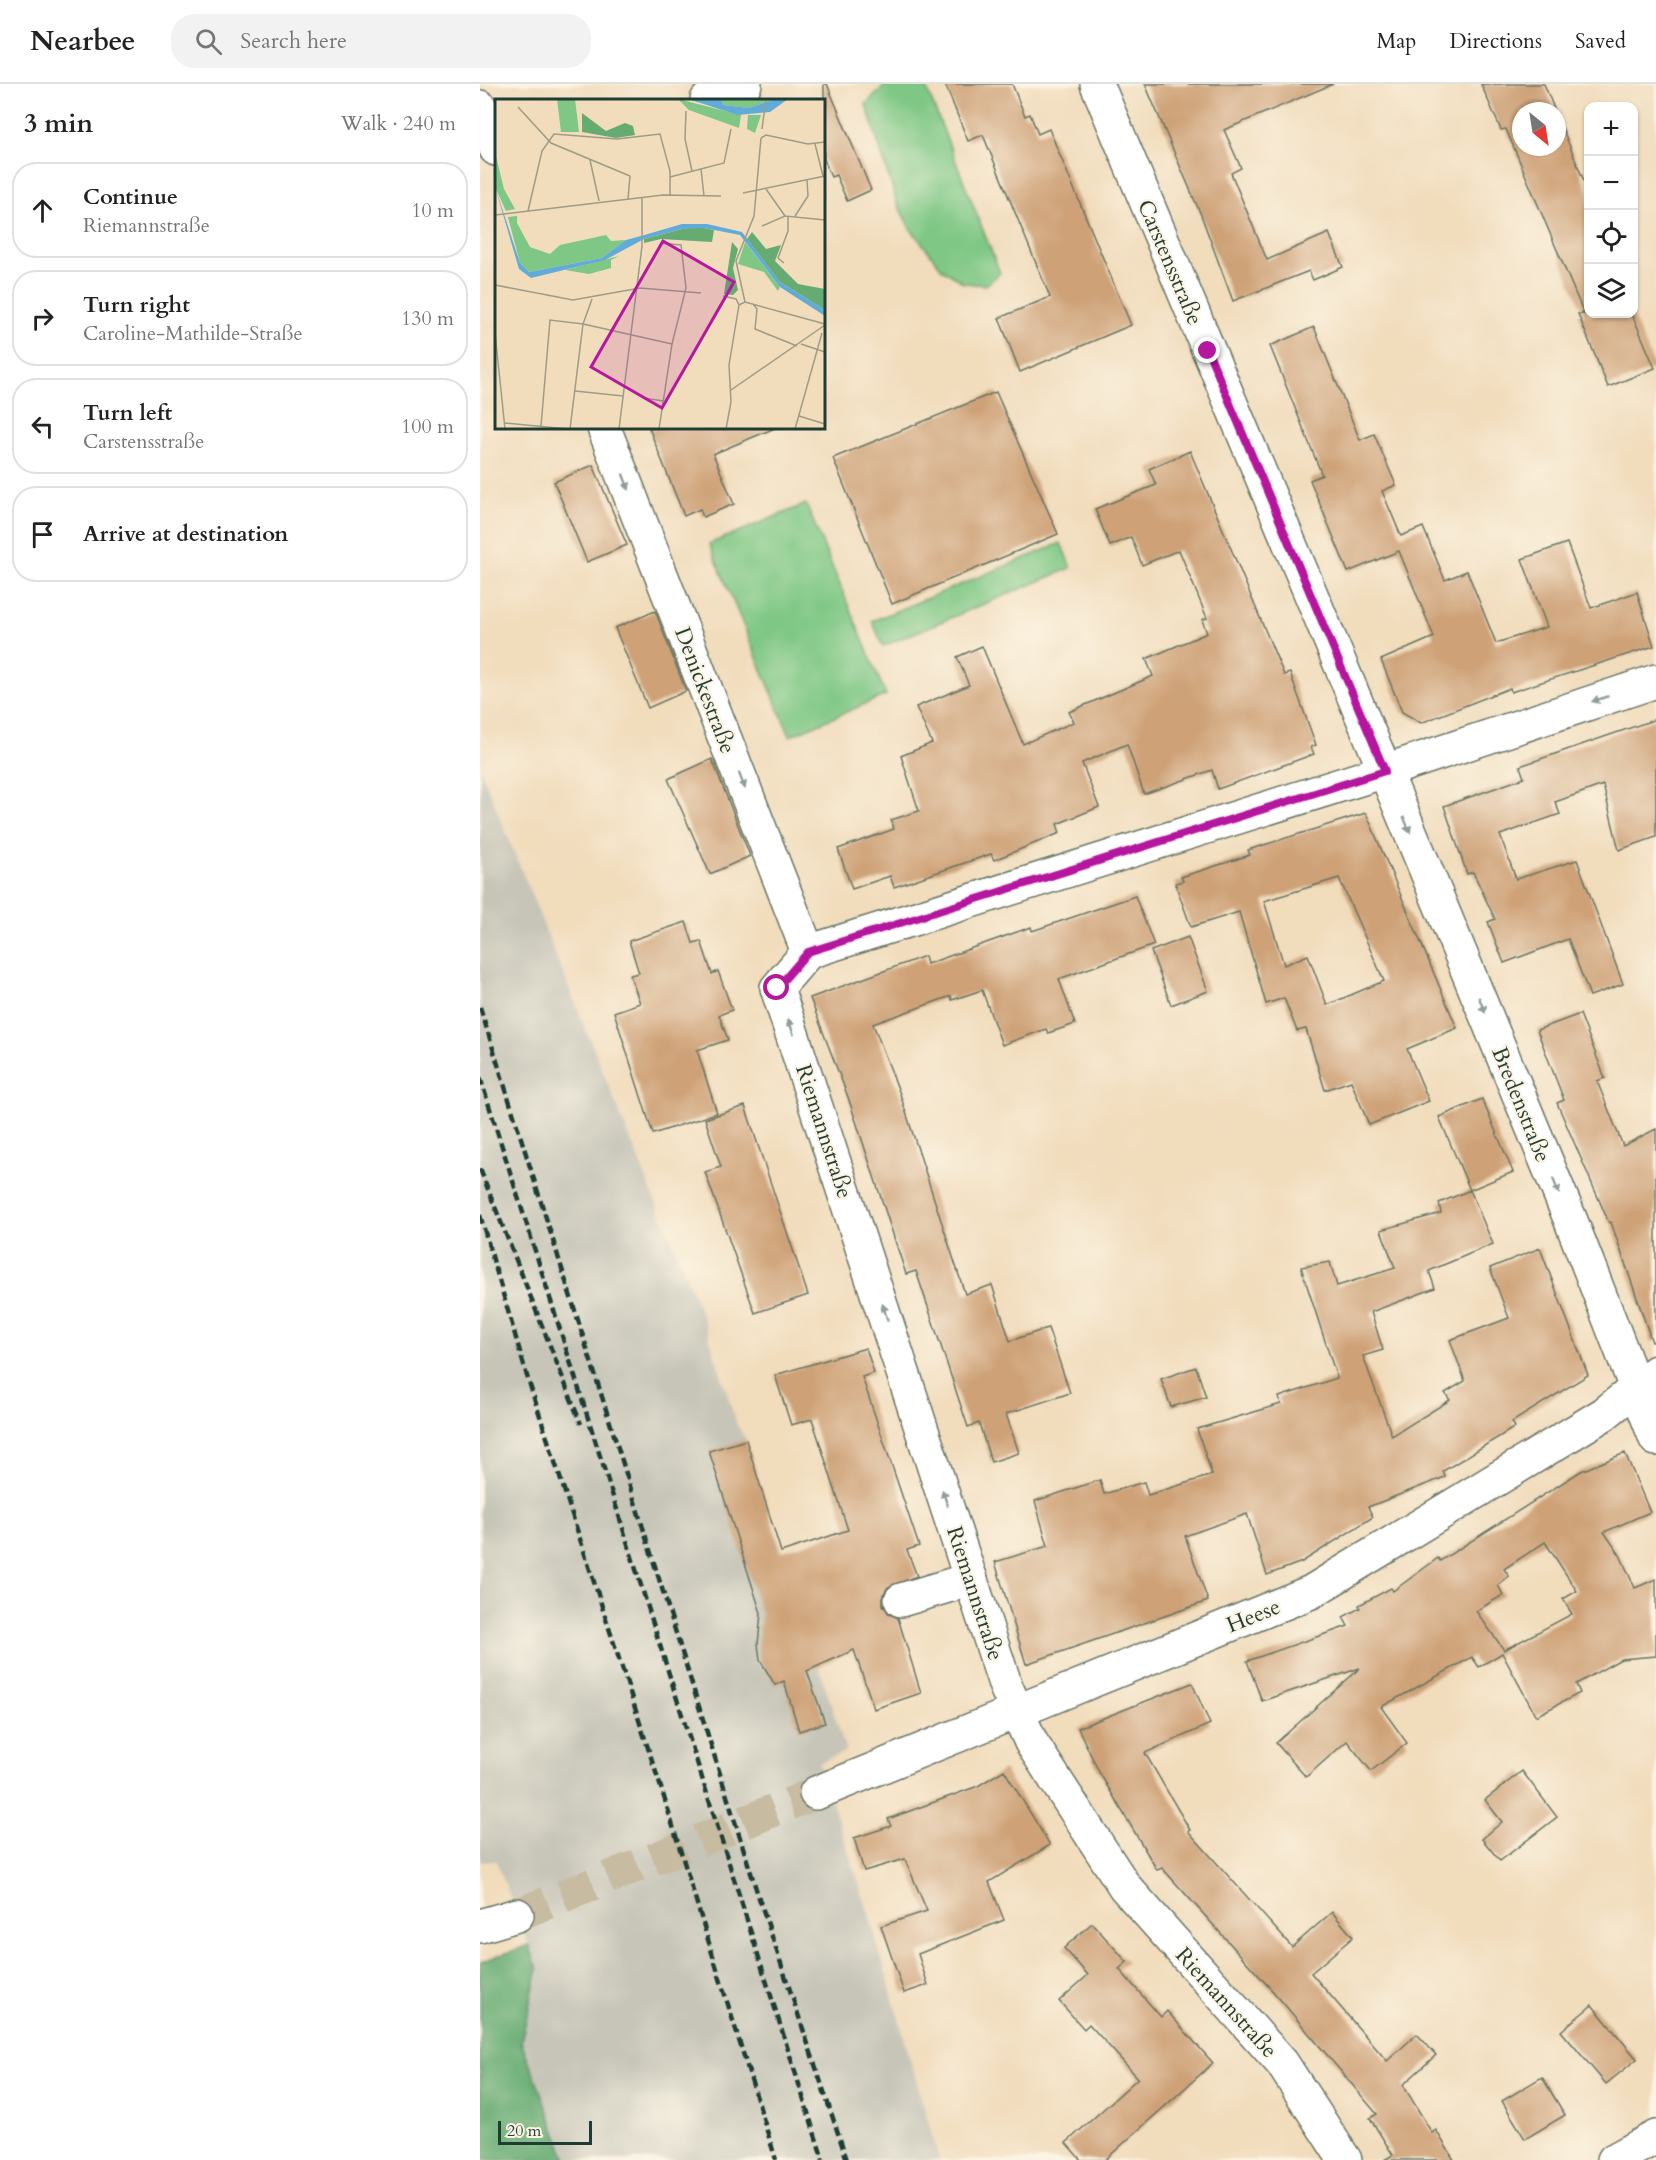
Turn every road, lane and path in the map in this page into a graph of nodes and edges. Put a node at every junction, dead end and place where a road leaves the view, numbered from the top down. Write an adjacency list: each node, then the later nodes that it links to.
1 (745, 84): 3 (street)
2 (1097, 84): 8 (street, Carstensstraße)
3 (709, 99)
4 (480, 107): 5 (street)
5 (495, 146)
6 (604, 429): 9 (street, Denickestraße, one-way to 9)
7 (1656, 681): 8 (street, one-way to 8)
8 (1385, 771): 9 (street); 10 (street, Bredenstraße, one-way to 10)
9 (808, 952): 12 (street, Riemannstraße, one-way to 9)
10 (1646, 1380): 11 (street, Bredenstraße); 14 (street, Heese)
11 (1656, 1439)
12 (971, 1579): 13 (street); 14 (street, Riemannstraße)
13 (901, 1600)
14 (1018, 1712): 15 (street, Heese); 19 (street, Riemannstraße)
15 (816, 1793)
16 (517, 1916): 17 (street)
17 (480, 1926)
18 (1656, 2137): 20 (street)
19 (1346, 2160)
20 (1614, 2160)

